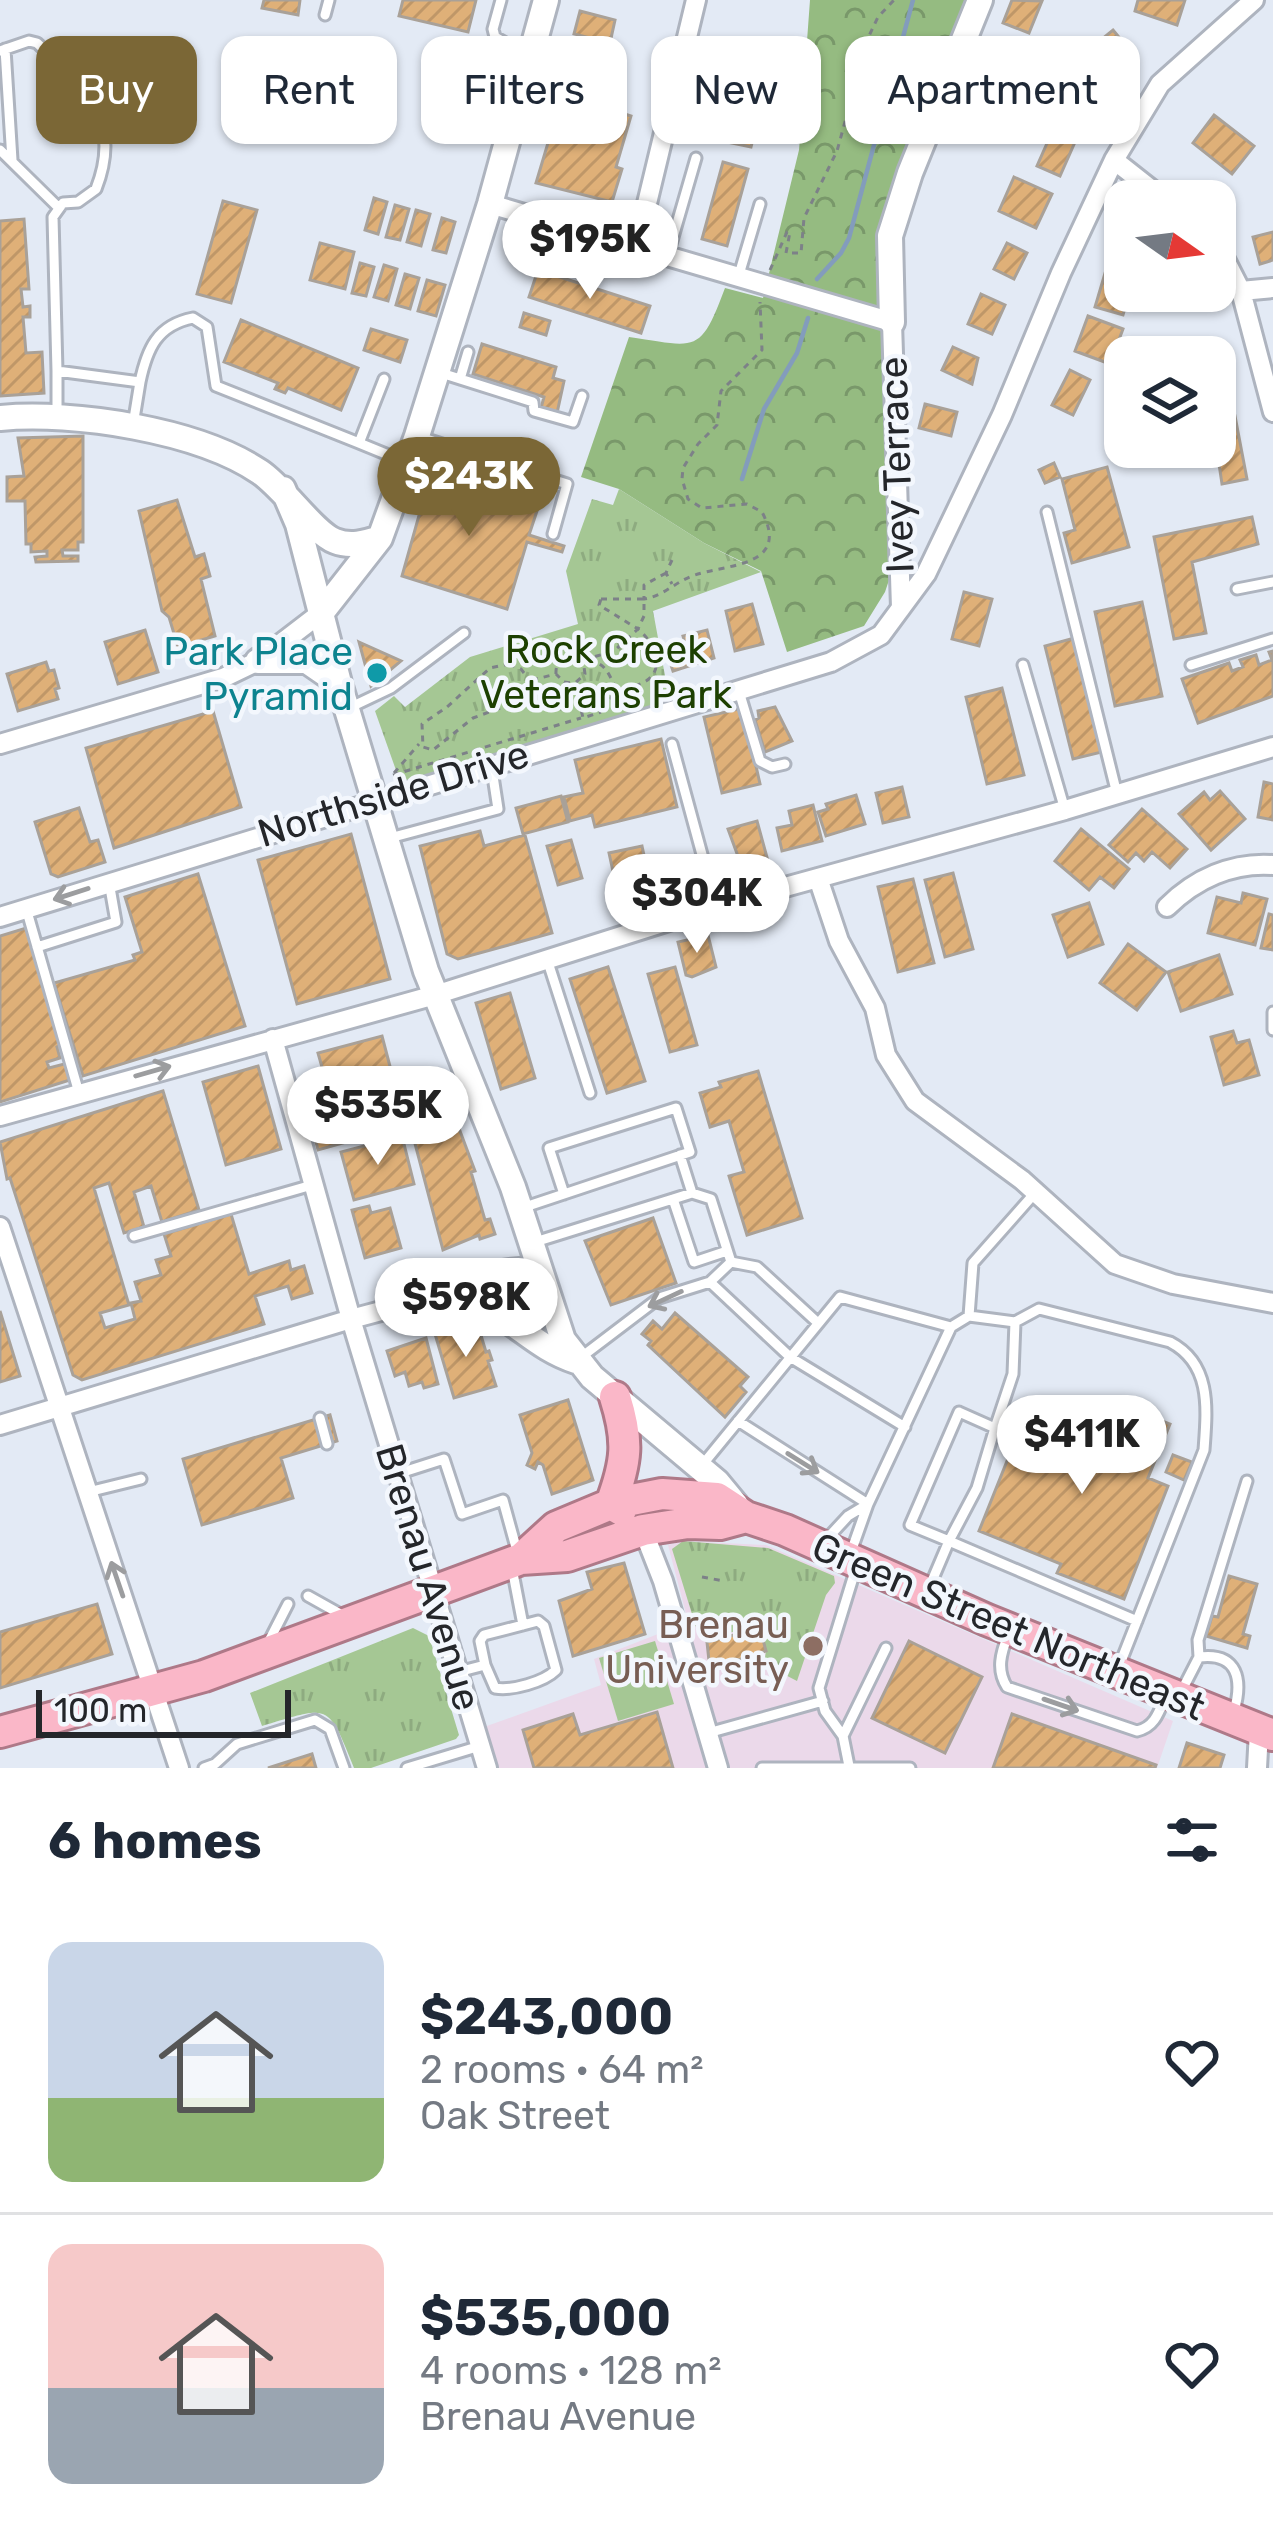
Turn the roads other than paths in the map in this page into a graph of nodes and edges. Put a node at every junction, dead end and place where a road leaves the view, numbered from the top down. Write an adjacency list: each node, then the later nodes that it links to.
1 (329, 0): 7 (lane)
2 (501, 0): 8 (lane)
3 (546, 0): 9 (street)
4 (696, 0): 20 (street)
5 (980, 0): 26 (street, Ivey Terrace)
6 (1254, 0): 15 (street, Northside Drive)
7 (325, 15)
8 (495, 36)
9 (538, 36)
10 (2, 50): 14 (lane); 19 (lane)
11 (508, 144): 17 (street)
12 (0, 150): 14 (lane)
13 (696, 158): 21 (lane)
14 (12, 160): 19 (lane)
15 (1114, 160): 16 (street); 46 (street, Northside Drive)
16 (1139, 180)
17 (490, 204): 20 (street, Ivey Terrace); 29 (street)
18 (760, 204): 22 (lane)
19 (58, 207): 28 (lane)
20 (636, 249): 21 (street, Ivey Terrace)
21 (667, 258): 22 (street, Ivey Terrace)
22 (738, 278): 26 (street, Ivey Terrace)
23 (1236, 281): 25 (street)
24 (1273, 288): 25 (street)
25 (1241, 291): 33 (street)
26 (892, 322): 46 (street, Ivey Terrace)
27 (468, 352): 29 (lane)
28 (57, 371): 31 (lane); 34 (lane)
29 (449, 376): 32 (lane); 37 (street)
30 (384, 379): 38 (lane)
31 (140, 382): 36 (lane); 38 (lane)
32 (582, 396)
33 (1273, 412)
34 (56, 416): 35 (street); 36 (street)
35 (0, 418)
36 (133, 426): 40 (street)
37 (417, 436): 39 (street); 42 (lane)
38 (359, 443): 39 (lane)
39 (407, 463): 43 (street)
40 (283, 489): 43 (street); 47 (street)
41 (1047, 512): 61 (lane)
42 (553, 534)
43 (380, 538): 47 (street)
44 (1273, 582): 45 (lane)
45 (1237, 589)
46 (901, 608): 54 (street, Northside Drive)
47 (322, 612): 50 (street); 53 (street)
48 (464, 633): 55 (lane)
49 (1273, 639): 52 (lane)
50 (258, 661): 53 (street); 56 (street)
51 (1023, 664): 63 (lane)
52 (1191, 665)
53 (339, 683): 55 (street)
54 (738, 688): 59 (street, Northside Drive); 60 (lane)
55 (346, 709): 62 (street)
56 (0, 744)
57 (672, 744): 68 (lane)
58 (1273, 747): 61 (street)
59 (491, 763): 62 (street, Northside Drive); 64 (lane)
60 (785, 764)
61 (1117, 794): 63 (street)
62 (374, 799): 64 (street); 67 (street, Northside Drive)
63 (1066, 810): 66 (street)
64 (385, 839): 74 (street)
65 (1273, 865): 69 (street)
66 (818, 878): 68 (street); 85 (street)
67 (109, 882): 70 (street, Northside Drive, one-way to 70); 72 (lane)
68 (716, 907): 73 (street)
69 (1166, 907)
70 (26, 908): 71 (street, Northside Drive); 72 (lane)
71 (0, 916)
72 (37, 947): 78 (lane)
73 (547, 959): 74 (street); 79 (lane)
74 (435, 994): 77 (street); 87 (street)
75 (1273, 1012): 76 (lane)
76 (1273, 1030)
77 (273, 1039): 78 (street, one-way to 77); 82 (street, Brenau Avenue)
78 (79, 1093): 80 (street)
79 (590, 1093)
80 (0, 1116)
81 (680, 1155): 83 (lane); 84 (lane); 84 (lane)
82 (312, 1185): 89 (lane); 97 (street, Brenau Avenue)
83 (692, 1193): 86 (lane); 91 (lane)
84 (564, 1194): 87 (lane)
85 (1034, 1194): 95 (street); 96 (lane)
86 (674, 1199): 90 (lane); 91 (lane)
87 (520, 1209): 90 (street)
88 (0, 1228): 104 (street)
89 (134, 1236)
90 (535, 1255): 93 (street); 94 (street); 102 (street)
91 (729, 1256): 92 (lane); 99 (lane)
92 (710, 1282): 101 (lane); 102 (lane, one-way to 102)
93 (430, 1298): 94 (street); 97 (street)
94 (458, 1298): 102 (street)
95 (1273, 1303)
96 (969, 1316): 98 (lane); 100 (lane)
97 (350, 1319): 104 (street); 112 (street, Brenau Avenue)
98 (1015, 1322): 109 (lane); 129 (lane)
99 (818, 1323): 100 (lane); 101 (lane)
100 (951, 1327): 108 (lane)
101 (790, 1357): 106 (lane); 108 (lane)
102 (575, 1361): 103 (street)
103 (615, 1397): 111 (street); 116 (highway)
104 (59, 1408): 107 (street); 115 (street)
105 (320, 1418): 110 (lane)
106 (738, 1421): 111 (lane); 117 (lane, one-way to 117)
107 (0, 1426)
108 (904, 1427): 117 (lane)
109 (995, 1428): 120 (lane); 120 (lane)
110 (327, 1444)
111 (700, 1468): 118 (street)
112 (397, 1474): 122 (lane); 124 (street, Brenau Avenue)
113 (141, 1479): 115 (lane)
114 (1246, 1481): 134 (lane)
115 (88, 1492): 138 (street, one-way to 115)
116 (611, 1504): 118 (highway, Green Street Northeast); 119 (highway); 122 (highway, Green Street Northeast)
117 (868, 1504): 121 (lane); 123 (lane)
118 (746, 1516): 119 (highway); 121 (highway, Green Street Northeast)
119 (643, 1531): 122 (highway); 143 (street)
120 (949, 1541): 125 (lane); 129 (lane)
121 (820, 1546): 123 (highway, Green Street Northeast)
122 (517, 1560): 124 (highway); 130 (lane)
123 (853, 1560): 125 (highway, Green Street Northeast); 140 (lane)
124 (433, 1588): 128 (highway); 136 (street, Brenau Avenue)
125 (927, 1593): 131 (highway, Green Street Northeast)
126 (308, 1596): 128 (lane)
127 (288, 1604): 133 (lane)
128 (352, 1621): 133 (highway)
129 (1137, 1621): 137 (lane)
130 (524, 1625): 135 (lane); 135 (lane)
131 (1010, 1630): 137 (highway, Green Street Northeast); 139 (lane, one-way to 139)
132 (886, 1648): 144 (lane)
133 (262, 1655): 138 (highway)
134 (1199, 1658): 139 (lane); 141 (lane)
135 (485, 1664): 136 (lane)
136 (458, 1672): 145 (street, Brenau Avenue)
137 (1116, 1674): 139 (highway, Green Street Northeast)
138 (155, 1690): 142 (highway); 148 (street)
139 (1172, 1697): 141 (highway, Green Street Northeast)
140 (823, 1701): 143 (lane); 144 (lane)
141 (1255, 1728): 155 (street)
142 (0, 1732)
143 (708, 1733): 152 (street)
144 (843, 1736): 146 (lane)
145 (480, 1746): 150 (lane); 151 (street, Brenau Avenue)
146 (849, 1766): 153 (lane); 154 (lane)
147 (212, 1767): 149 (lane)
148 (179, 1768)
149 (344, 1768)
150 (407, 1768)
151 (487, 1768)
152 (718, 1768)
153 (762, 1768)
154 (910, 1768)
155 (1257, 1768)

